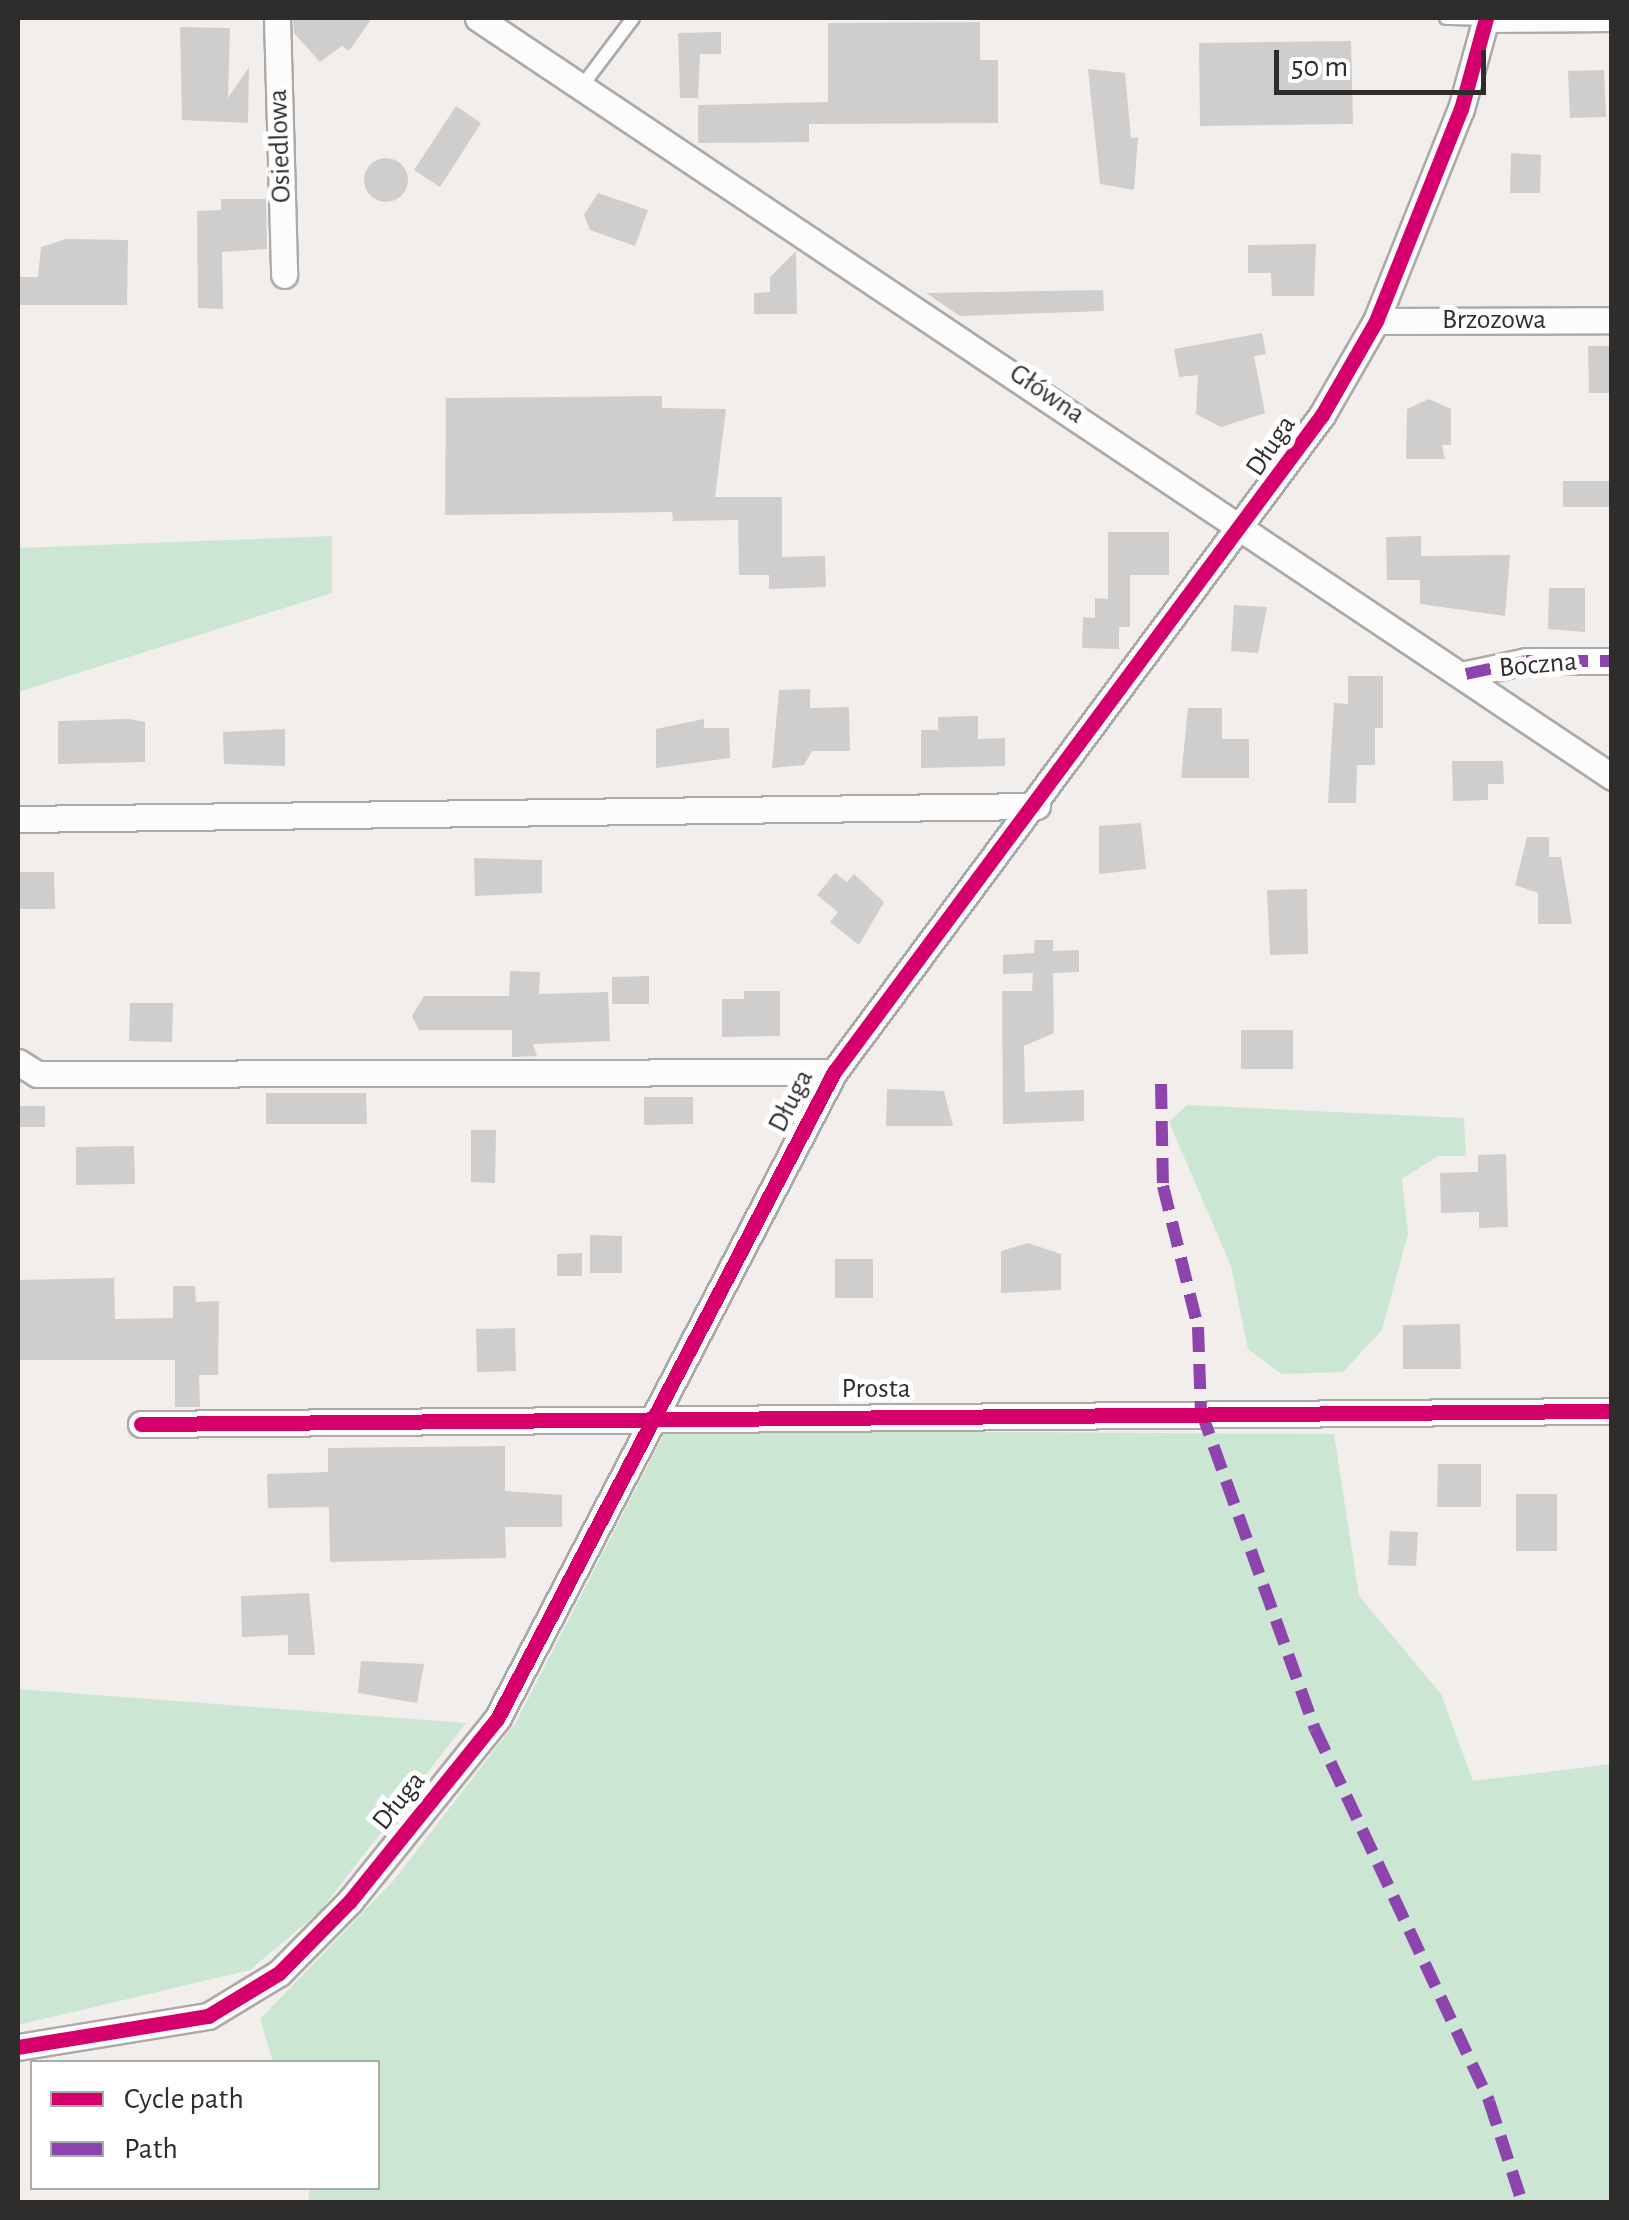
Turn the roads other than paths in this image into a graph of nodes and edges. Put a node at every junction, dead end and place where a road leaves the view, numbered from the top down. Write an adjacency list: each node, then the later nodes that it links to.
1 (276, 18): 8 (street, Osiedlowa)
2 (478, 18): 7 (street, Główna)
3 (634, 18): 7 (lane)
4 (1446, 18): 5 (lane)
5 (1486, 18): 6 (street); 10 (street, Długa)
6 (1612, 18)
7 (582, 86): 11 (street, Główna)
8 (284, 274)
9 (1612, 320): 10 (street, Brzozowa)
10 (1376, 321): 11 (street, Długa)
11 (1247, 527): 13 (street, Główna); 15 (street, Długa)
12 (1612, 661): 13 (street, Boczna)
13 (1466, 674): 14 (street, Główna)
14 (1612, 777)
15 (1037, 806): 16 (street); 18 (street, Długa)
16 (18, 819)
17 (18, 1062): 18 (street)
18 (834, 1072): 20 (street, Długa)
19 (1612, 1411): 20 (street, Prosta)
20 (656, 1415): 21 (street, Prosta); 22 (street, Długa)
21 (140, 1424)
22 (18, 2047)

